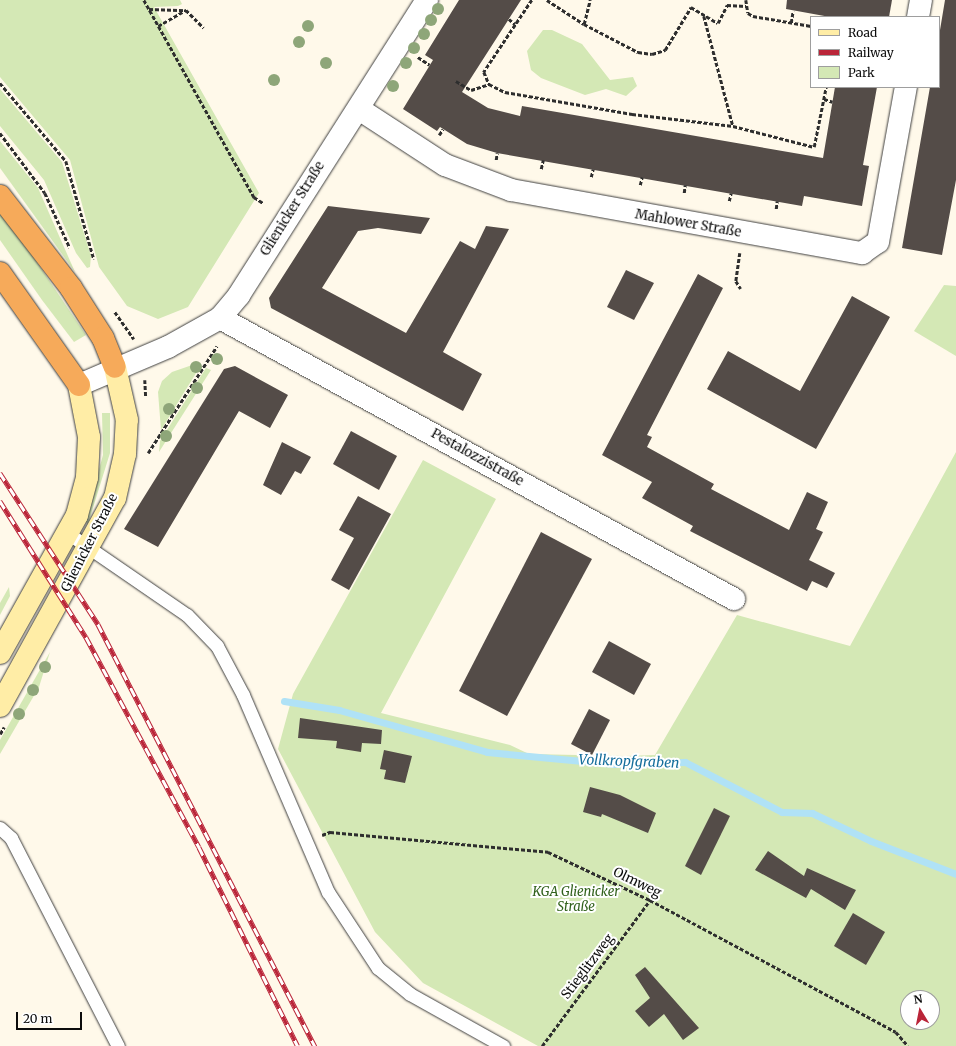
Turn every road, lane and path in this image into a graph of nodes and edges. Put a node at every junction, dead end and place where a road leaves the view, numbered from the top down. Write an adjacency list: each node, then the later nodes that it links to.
1 (144, 0): 9 (path)
2 (427, 0): 30 (street, Glienicker Straße)
3 (532, 0): 16 (path)
4 (547, 0): 17 (path)
5 (590, 0): 17 (path)
6 (746, 0): 8 (path)
7 (921, 0): 13 (street)
8 (746, 6): 12 (path); 15 (path)
9 (149, 9): 10 (path); 18 (path)
10 (186, 10): 18 (path); 20 (path)
11 (793, 11): 15 (path)
12 (704, 15): 17 (path); 31 (path)
13 (918, 16)
14 (509, 19): 16 (path)
15 (791, 23): 19 (path)
16 (515, 24): 25 (path)
17 (584, 24)
18 (158, 26): 47 (path)
19 (810, 26)
20 (204, 28)
21 (418, 57): 22 (path)
22 (430, 65)
23 (456, 81): 25 (path)
24 (0, 82): 51 (path)
25 (489, 84): 31 (path)
26 (826, 88): 28 (path)
27 (906, 88): 30 (street, Mahlower Straße)
28 (824, 100): 29 (path); 31 (path)
29 (833, 102)
30 (359, 109): 54 (street, Glienicker Straße)
31 (733, 126)
32 (0, 133): 50 (path)
33 (496, 153): 34 (path)
34 (496, 160)
35 (543, 160): 36 (path)
36 (541, 169)
37 (593, 169): 38 (path)
38 (591, 177)
39 (642, 177): 41 (path)
40 (685, 185): 42 (path)
41 (640, 186)
42 (684, 193)
43 (731, 193): 45 (path)
44 (0, 196): 56 (highway)
45 (729, 201)
46 (776, 201): 48 (path)
47 (263, 203)
48 (776, 209)
49 (740, 251): 53 (path)
50 (74, 255)
51 (94, 259)
52 (0, 273): 57 (highway)
53 (741, 289)
54 (220, 318): 56 (street, Glienicker Straße); 61 (street, Pestalozzistraße)
55 (219, 344): 58 (path)
56 (115, 367): 57 (street, Glienicker Straße); 60 (main road, Glienicker Straße)
57 (79, 385): 59 (main road, Glienicker Straße)
58 (146, 456)
59 (69, 534): 60 (lane); 62 (main road, Glienicker Straße)
60 (88, 546): 63 (main road, Glienicker Straße); 68 (lane)
61 (734, 599)
62 (0, 654)
63 (0, 706)
64 (0, 828): 67 (lane)
65 (327, 834): 66 (path, Olmweg)
66 (650, 900): 69 (path, Stieglitzweg); 70 (path, Olmweg)
67 (118, 1046)
68 (503, 1046)
69 (542, 1046)
70 (908, 1046)

